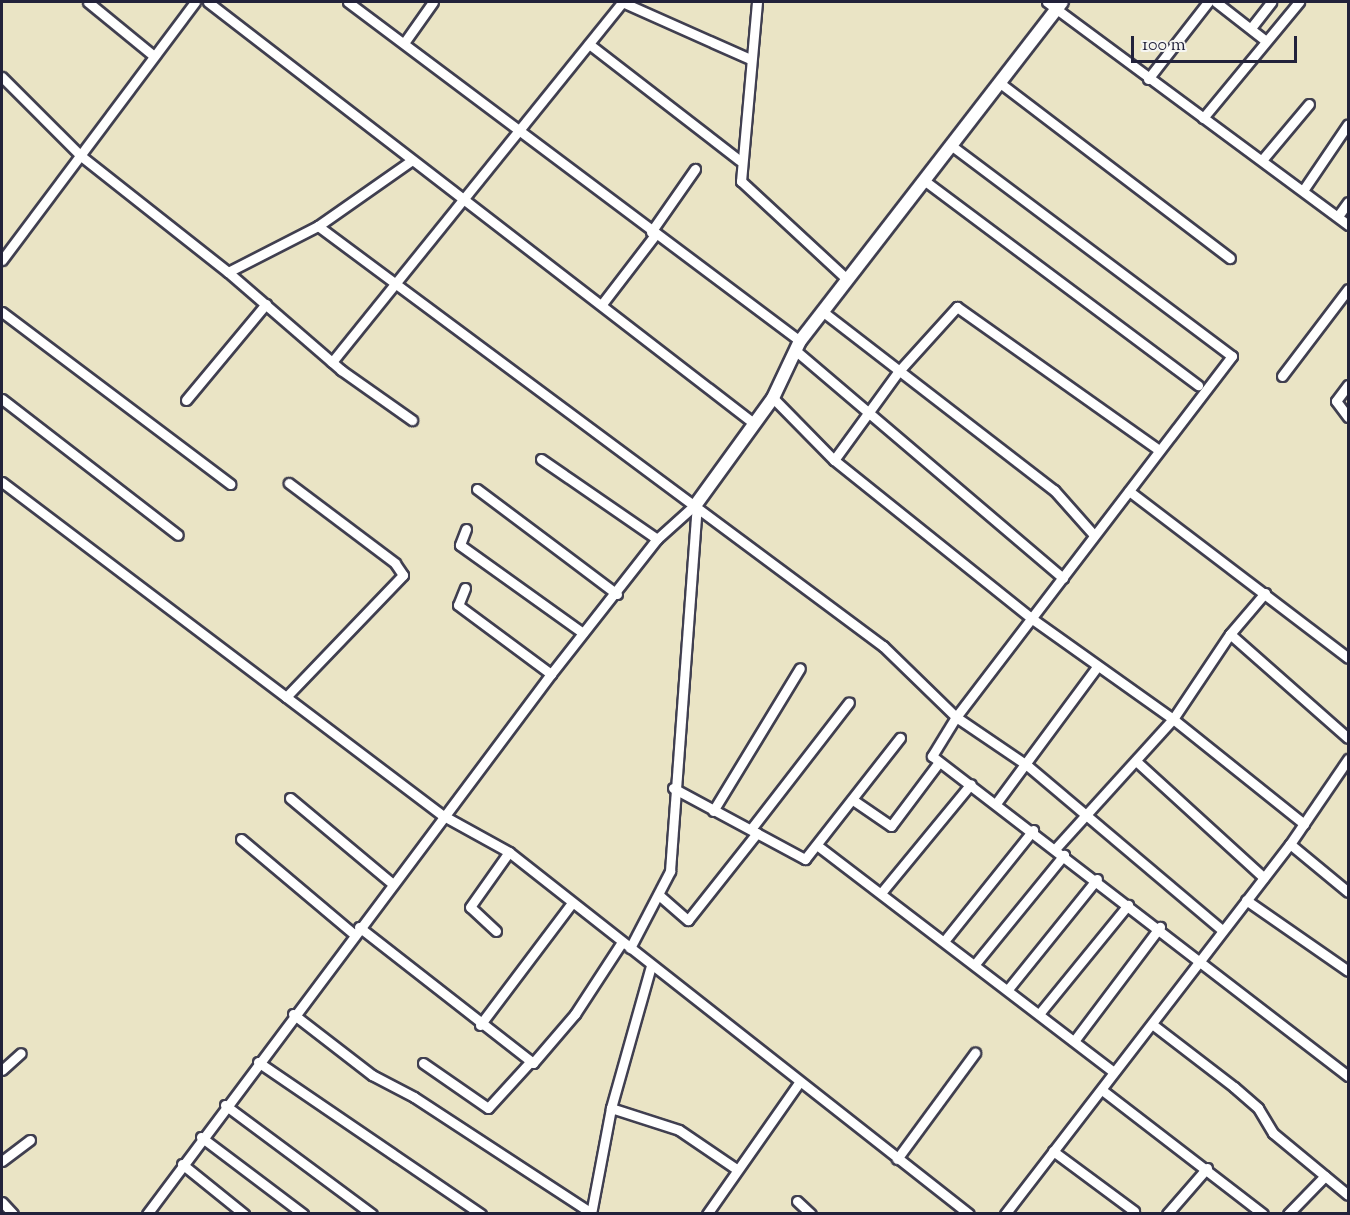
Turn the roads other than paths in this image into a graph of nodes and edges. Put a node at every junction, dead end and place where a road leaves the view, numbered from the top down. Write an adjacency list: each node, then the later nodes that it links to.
1 (88, 2): 17 (street)
2 (195, 2): 17 (street)
3 (208, 2): 30 (street)
4 (348, 2): 15 (street)
5 (433, 2): 15 (street)
6 (623, 2): 16 (street); 18 (street)
7 (757, 2): 18 (street)
8 (1208, 2): 20 (street)
9 (1216, 2): 13 (street)
10 (1272, 2): 13 (street)
11 (1299, 2): 14 (street)
12 (1055, 4): 20 (street); 21 (street)
13 (1251, 28): 14 (street)
14 (1266, 41): 23 (street)
15 (404, 43): 25 (street)
16 (589, 44): 25 (street); 28 (street)
17 (154, 56): 27 (street)
18 (750, 59): 28 (street)
19 (2, 77): 27 (street)
20 (1148, 79): 23 (street)
21 (1000, 83): 26 (street); 40 (street)
22 (1309, 104): 29 (street)
23 (1203, 118): 29 (street)
24 (1348, 124): 33 (street)
25 (522, 130): 34 (street); 39 (street)
26 (952, 146): 32 (street); 63 (street)
27 (81, 156): 41 (street); 42 (street)
28 (739, 160): 43 (street)
29 (1262, 160): 33 (street)
30 (411, 161): 34 (street); 38 (street)
31 (695, 169): 39 (street)
32 (925, 181): 43 (street); 55 (street)
33 (1304, 189): 36 (street)
34 (462, 199): 44 (street); 47 (street)
35 (1348, 202): 36 (street)
36 (1338, 216): 37 (street)
37 (1348, 225)
38 (318, 226): 42 (street); 44 (street)
39 (653, 234): 47 (street); 50 (street)
40 (1230, 258)
41 (2, 260)
42 (228, 272): 46 (street)
43 (847, 279): 48 (street)
44 (396, 283): 51 (street); 71 (street)
45 (1348, 289): 53 (street)
46 (266, 303): 51 (street); 58 (street)
47 (602, 304): 62 (street)
48 (822, 311): 50 (street); 52 (street)
49 (2, 312): 68 (street)
50 (797, 345): 56 (street); 59 (street)
51 (332, 362): 61 (street)
52 (898, 372): 59 (street); 63 (street); 74 (street)
53 (1282, 376)
54 (1348, 384): 60 (street)
55 (1198, 385)
56 (773, 398): 62 (street); 65 (street)
57 (2, 399): 73 (street)
58 (186, 400)
59 (867, 412): 65 (street); 76 (street)
60 (1348, 417)
61 (412, 420)
62 (751, 421): 71 (street)
63 (1159, 450): 70 (street)
64 (541, 459): 75 (street)
65 (834, 460): 80 (street)
66 (2, 482): 87 (street)
67 (289, 483): 87 (street)
68 (230, 484)
69 (477, 489): 79 (street)
70 (1129, 491): 74 (street); 78 (street)
71 (698, 503): 75 (street); 89 (street); 98 (street)
72 (466, 529): 81 (street)
73 (178, 535)
74 (1094, 535): 76 (street)
75 (657, 539): 79 (street)
76 (1063, 578): 80 (street)
77 (465, 588): 86 (street)
78 (1266, 593): 82 (street); 83 (street)
79 (617, 594): 81 (street)
80 (1031, 618): 85 (street); 89 (street)
81 (583, 633): 86 (street)
82 (1230, 634): 90 (street); 92 (street)
83 (1348, 658)
84 (800, 668): 102 (street)
85 (1095, 668): 90 (street); 96 (street)
86 (551, 674): 104 (street)
87 (286, 697): 104 (street)
88 (849, 702): 107 (street)
89 (956, 717): 95 (street); 96 (street)
90 (1173, 719): 94 (street); 105 (street)
91 (900, 738): 100 (street)
92 (1348, 738)
93 (1348, 759): 105 (street)
94 (1136, 761): 103 (street); 114 (street)
95 (939, 762): 97 (street); 100 (street)
96 (1028, 766): 101 (street); 103 (street)
97 (971, 784): 101 (street); 118 (street)
98 (673, 788): 102 (street); 119 (street)
99 (290, 798): 116 (street)
100 (852, 800): 110 (street)
101 (997, 802): 106 (street)
102 (713, 811): 107 (street)
103 (1084, 814): 111 (street); 125 (street)
104 (442, 815): 112 (street); 116 (street)
105 (1304, 824): 109 (street)
106 (1033, 830): 111 (street); 127 (street)
107 (754, 831): 110 (street); 119 (street)
108 (241, 839): 124 (street)
109 (1290, 844): 114 (street); 117 (street)
110 (818, 846): 118 (street)
111 (1056, 848): 113 (street)
112 (509, 852): 121 (street); 126 (street)
113 (1064, 855): 115 (street); 131 (street)
114 (1264, 878): 120 (street)
115 (1097, 879): 122 (street); 134 (street)
116 (393, 884): 124 (street)
117 (1348, 892)
118 (881, 893): 127 (street)
119 (660, 896): 129 (street)
120 (1246, 900): 125 (street); 133 (street)
121 (572, 903): 128 (street); 138 (street)
122 (1128, 905): 123 (street); 136 (street)
123 (1160, 927): 130 (street); 139 (street)
124 (357, 930): 135 (street); 138 (street)
125 (1222, 930): 130 (street)
126 (496, 932)
127 (945, 940): 131 (street)
128 (622, 942): 129 (street); 143 (street)
129 (630, 948): 132 (street)
130 (1202, 959): 137 (street); 147 (street)
131 (975, 964): 134 (street)
132 (651, 966): 148 (street); 151 (street)
133 (1348, 971)
134 (1009, 988): 136 (street)
135 (293, 1014): 142 (street); 166 (street)
136 (1039, 1014): 139 (street)
137 (1152, 1024): 146 (street); 160 (street)
138 (480, 1025): 143 (street)
139 (1074, 1041): 146 (street)
140 (21, 1053): 145 (street)
141 (975, 1053): 155 (street)
142 (258, 1062): 150 (street); 171 (street)
143 (530, 1062): 144 (street)
144 (423, 1063)
145 (2, 1070)
146 (1114, 1072): 149 (street)
147 (1348, 1076)
148 (798, 1084): 155 (street); 158 (street)
149 (1102, 1090): 154 (street); 159 (street)
150 (225, 1105): 152 (street); 170 (street)
151 (611, 1108): 158 (street); 166 (street)
152 (201, 1137): 157 (street); 169 (street)
153 (30, 1140): 156 (street)
154 (1053, 1151): 164 (street); 175 (street)
155 (897, 1159): 174 (street)
156 (2, 1161)
157 (182, 1164): 165 (street); 168 (street)
158 (735, 1168): 172 (street)
159 (1207, 1168): 176 (street); 177 (street)
160 (1325, 1176): 161 (street); 178 (street)
161 (1348, 1195)
162 (797, 1201): 173 (street)
163 (2, 1202): 167 (street)
164 (1134, 1211)
165 (149, 1213)
166 (591, 1213)
167 (13, 1214)
168 (244, 1214)
169 (303, 1214)
170 (372, 1214)
171 (482, 1214)
172 (706, 1214)
173 (811, 1214)
174 (969, 1214)
175 (1005, 1214)
176 (1167, 1214)
177 (1263, 1214)
178 (1288, 1214)

